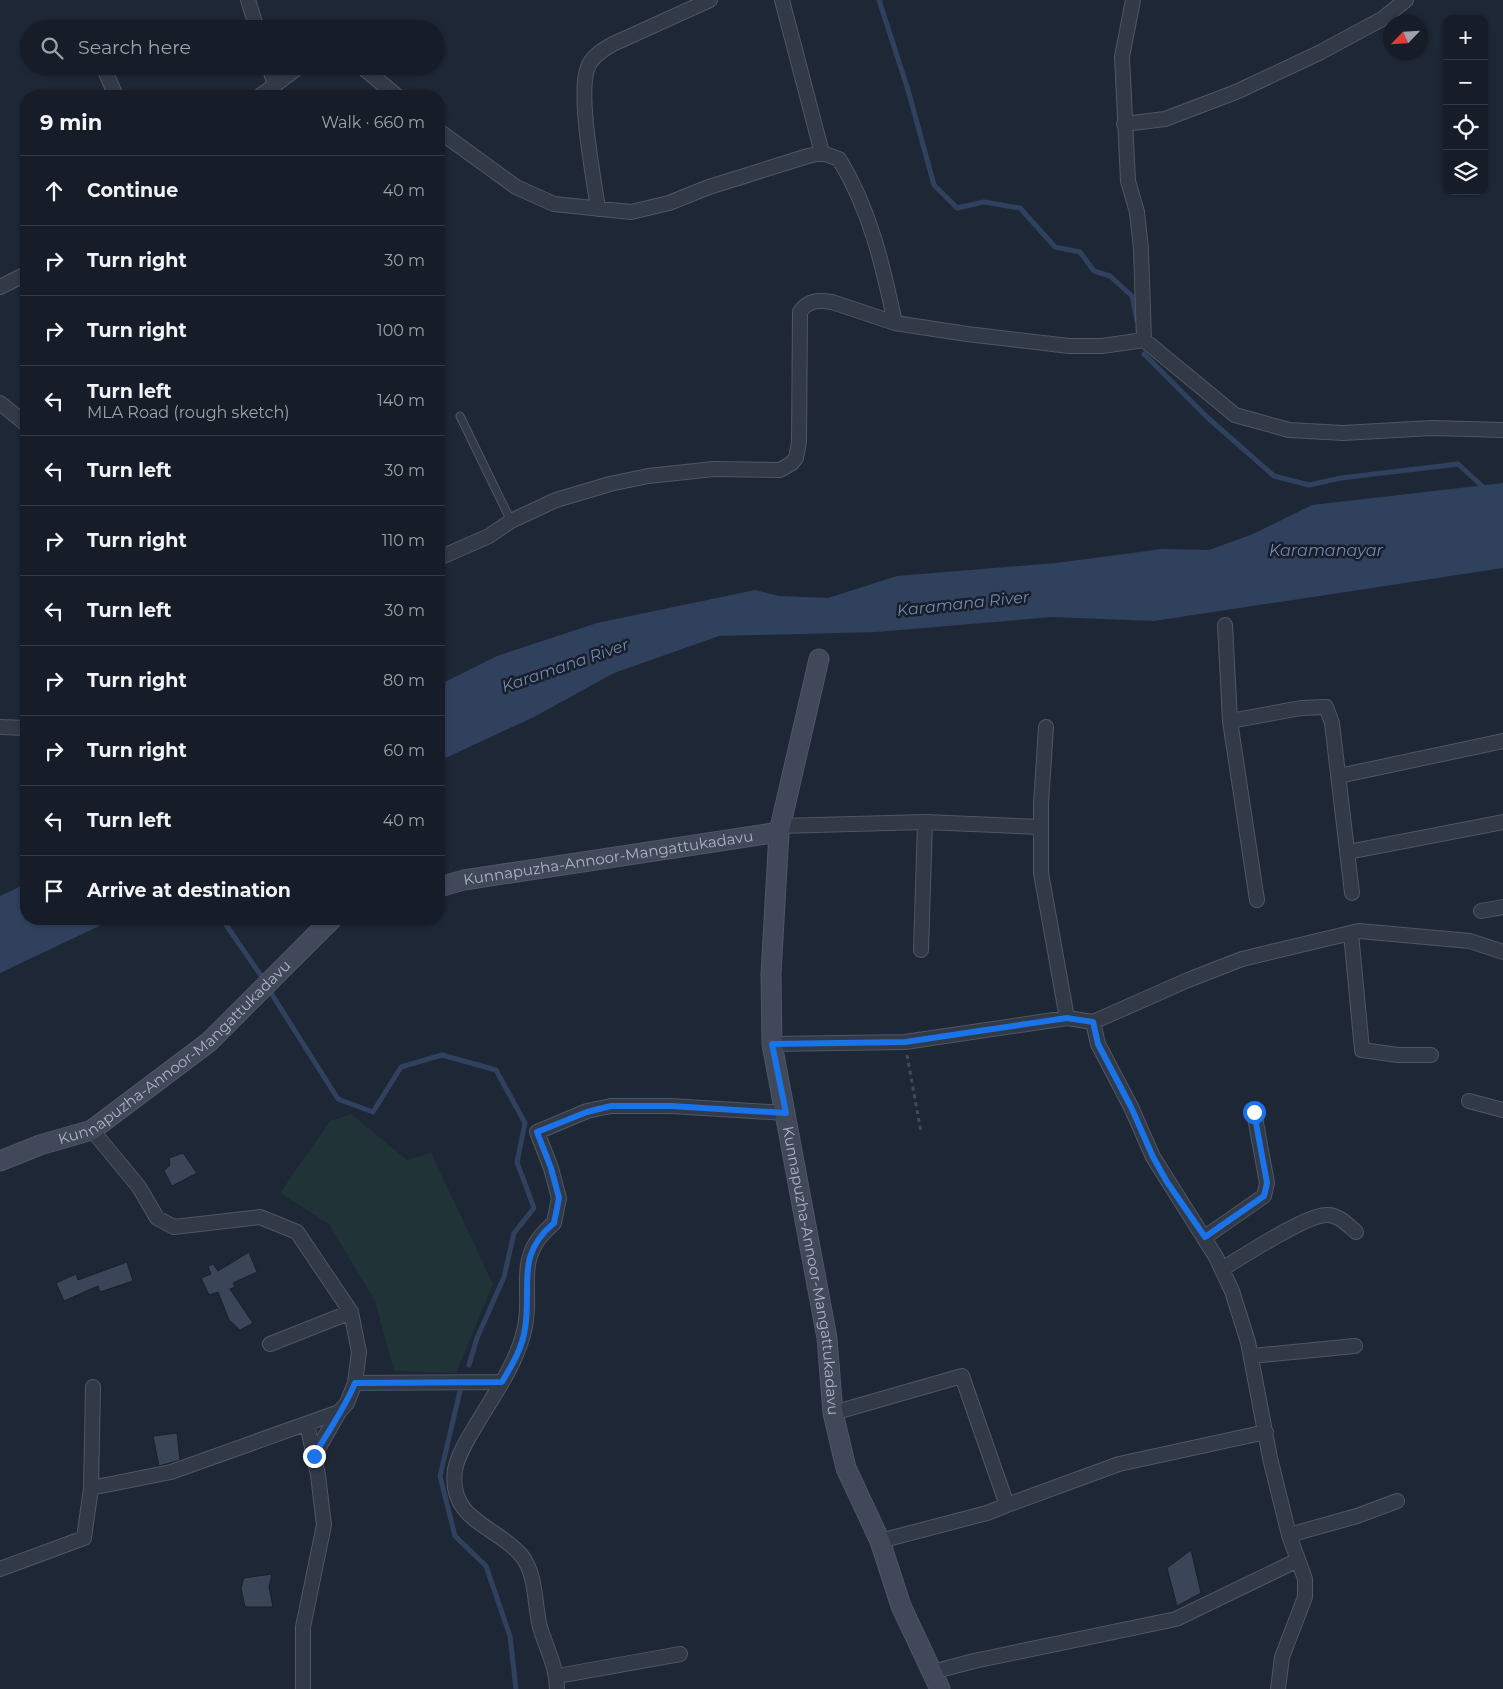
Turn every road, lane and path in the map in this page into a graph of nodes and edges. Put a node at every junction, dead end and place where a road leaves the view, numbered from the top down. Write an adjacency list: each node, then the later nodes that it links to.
1 (248, 0): 6 (street)
2 (710, 0): 18 (street)
3 (782, 0): 17 (street)
4 (1133, 0): 15 (street)
5 (1406, 0): 15 (street)
6 (254, 20)
7 (107, 75): 12 (street)
8 (273, 75): 11 (street)
9 (289, 75): 11 (street)
10 (372, 75): 14 (street)
11 (276, 85): 13 (street)
12 (113, 90)
13 (269, 90)
14 (390, 90)
15 (1124, 124): 22 (street)
16 (445, 135): 18 (street)
17 (822, 153): 18 (street); 21 (street)
18 (598, 209)
19 (20, 277): 20 (street)
20 (0, 287)
21 (896, 324): 22 (street); 27 (street)
22 (1144, 340): 26 (street)
23 (0, 403): 25 (street)
24 (460, 416): 27 (lane)
25 (20, 419)
26 (1503, 430)
27 (511, 521): 28 (street)
28 (445, 555)
29 (1225, 625): 31 (street)
30 (819, 659): 40 (street, Kunnapuzha-Annoor-Mangattukadavu)
31 (1230, 720): 36 (street); 44 (street)
32 (0, 727): 34 (street)
33 (1046, 727): 39 (street)
34 (20, 728)
35 (1503, 740): 36 (street)
36 (1339, 776): 41 (street)
37 (925, 822): 39 (street); 40 (street); 49 (street)
38 (1503, 822): 41 (street)
39 (1041, 827): 51 (street)
40 (779, 829): 42 (street, Kunnapuzha-Annoor-Mangattukadavu); 54 (street, Kunnapuzha-Annoor-Mangattukadavu)
41 (1348, 852): 43 (street)
42 (445, 885)
43 (1352, 893)
44 (1257, 900)
45 (1503, 907): 46 (street)
46 (1481, 911)
47 (326, 925): 60 (street, Kunnapuzha-Annoor-Mangattukadavu)
48 (1351, 933): 50 (street); 52 (street); 55 (street)
49 (921, 950)
50 (1503, 952)
51 (1067, 1018): 52 (street); 53 (street)
52 (1093, 1022): 64 (street)
53 (905, 1042): 54 (street); 61 (path)
54 (772, 1044): 59 (street, Kunnapuzha-Annoor-Mangattukadavu)
55 (1431, 1054)
56 (1469, 1101): 57 (street)
57 (1503, 1110)
58 (1254, 1112): 64 (street)
59 (786, 1113): 70 (street); 74 (street, Kunnapuzha-Annoor-Mangattukadavu)
60 (92, 1130): 62 (street, Kunnapuzha-Annoor-Mangattukadavu); 66 (street)
61 (921, 1132)
62 (0, 1161)
63 (1356, 1232): 65 (street)
64 (1205, 1237): 65 (street)
65 (1222, 1269): 69 (street)
66 (351, 1312): 67 (street); 71 (street)
67 (270, 1344)
68 (1355, 1346): 69 (street)
69 (1252, 1356): 76 (street)
70 (502, 1382): 71 (street); 87 (street)
71 (355, 1383): 73 (street)
72 (93, 1387): 78 (street)
73 (338, 1412): 75 (street); 77 (street)
74 (833, 1413): 80 (street); 82 (street, Kunnapuzha-Annoor-Mangattukadavu)
75 (307, 1424): 77 (street); 78 (street)
76 (1266, 1432): 80 (street); 81 (street)
77 (314, 1456): 88 (street)
78 (91, 1488): 84 (street)
79 (1396, 1501): 81 (street)
80 (1007, 1505): 82 (street)
81 (1289, 1534): 83 (street)
82 (880, 1541): 86 (street, Kunnapuzha-Annoor-Mangattukadavu)
83 (1298, 1560): 86 (street); 89 (street)
84 (0, 1569)
85 (680, 1654): 87 (street)
86 (936, 1680)
87 (557, 1682)
88 (303, 1689)
89 (1278, 1689)

